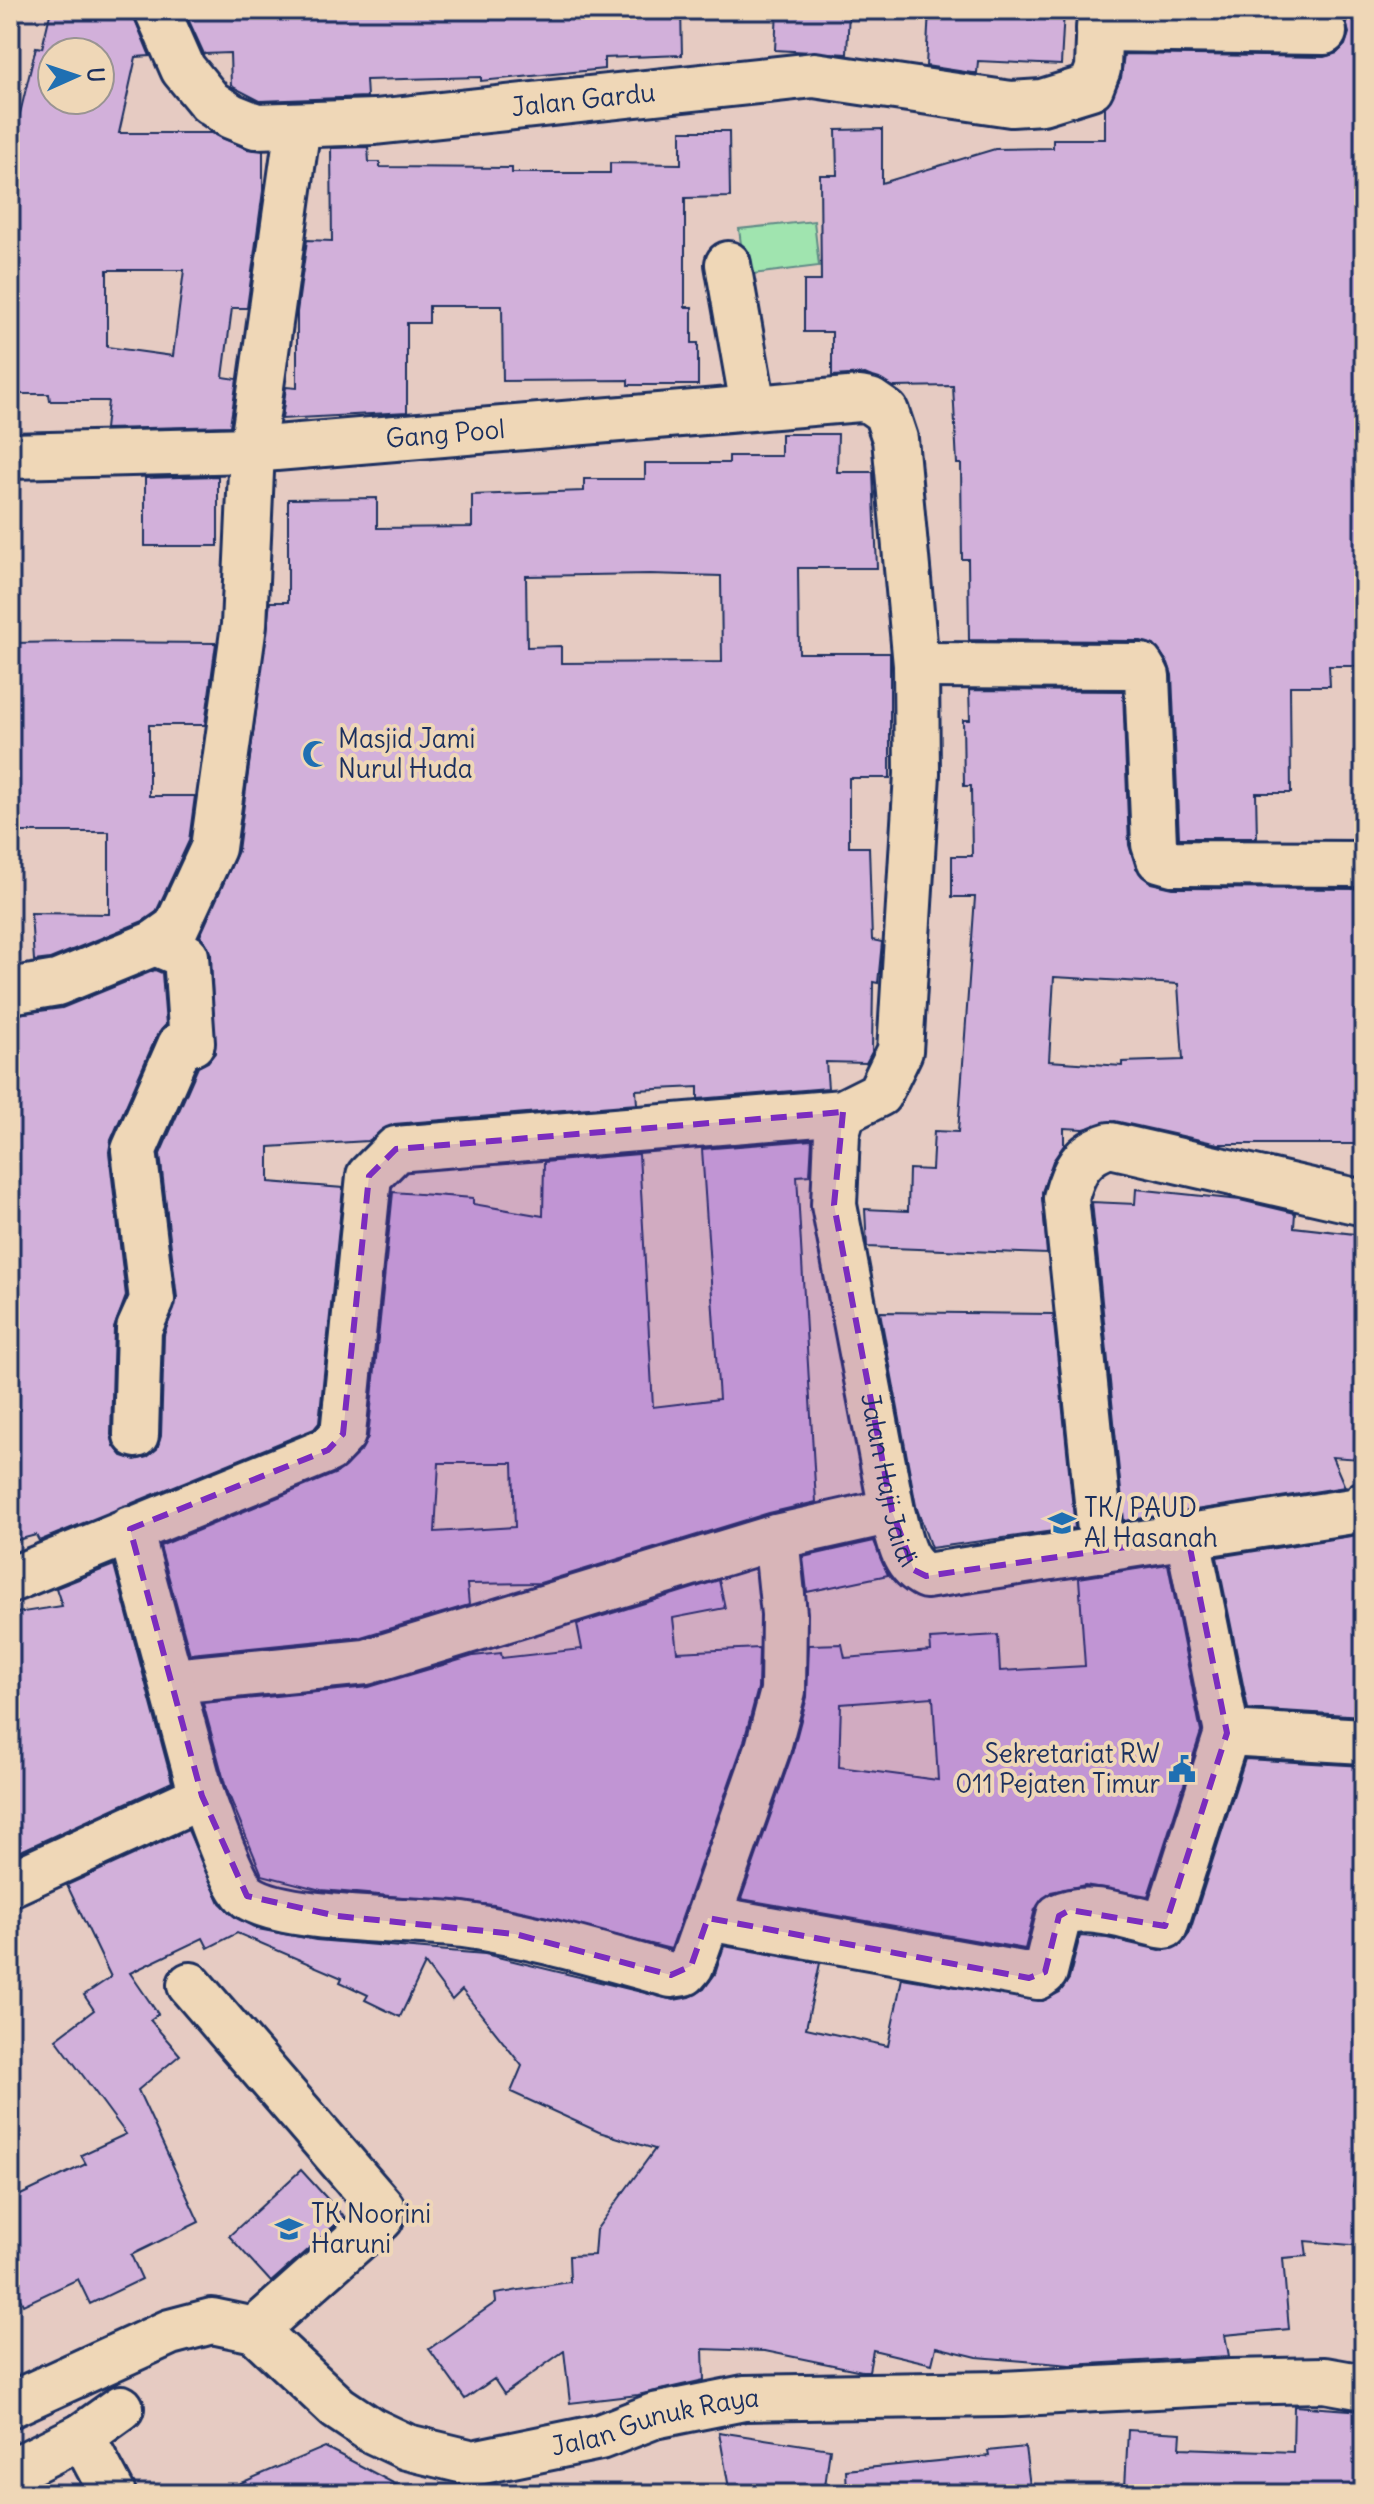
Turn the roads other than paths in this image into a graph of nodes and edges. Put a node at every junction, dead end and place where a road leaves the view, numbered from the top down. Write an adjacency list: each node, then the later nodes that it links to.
1 (157, 10): 4 (street, Jalan Gardu)
2 (1099, 20): 3 (street); 4 (street, Jalan Gardu)
3 (1324, 32)
4 (298, 125): 7 (street)
5 (728, 264): 6 (street)
6 (753, 406): 7 (street, Gang Pool); 9 (street, Gang Pool)
7 (252, 450): 8 (street, Gang Pool); 11 (street)
8 (10, 456)
9 (916, 665): 10 (street); 13 (street)
10 (1364, 864)
11 (155, 943): 12 (street); 15 (street)
12 (10, 991)
13 (843, 1112): 17 (street, Jalan Haji Jaidi); 18 (street)
14 (1364, 1203): 21 (street)
15 (136, 1435)
16 (1364, 1504): 20 (street, Jalan Haji Jaidi)
17 (892, 1511): 19 (street); 21 (street, Jalan Haji Jaidi)
18 (130, 1529): 22 (street); 23 (street)
19 (776, 1537): 23 (street); 28 (street)
20 (1188, 1538): 21 (street, Jalan Haji Jaidi); 24 (street)
21 (1102, 1550)
22 (10, 1580)
23 (173, 1681): 26 (street)
24 (1227, 1733): 25 (street); 28 (street)
25 (1364, 1741)
26 (202, 1796): 27 (street); 28 (street)
27 (10, 1884)
28 (708, 1918)
29 (190, 1985): 30 (street)
30 (255, 2330): 32 (street); 36 (street, Jalan Gunuk Raya)
31 (1364, 2387): 36 (street, Jalan Gunuk Raya)
32 (10, 2405)
33 (121, 2408): 34 (street)
34 (82, 2436): 35 (street); 37 (street)
35 (10, 2472)
36 (479, 2478)
37 (113, 2494)

